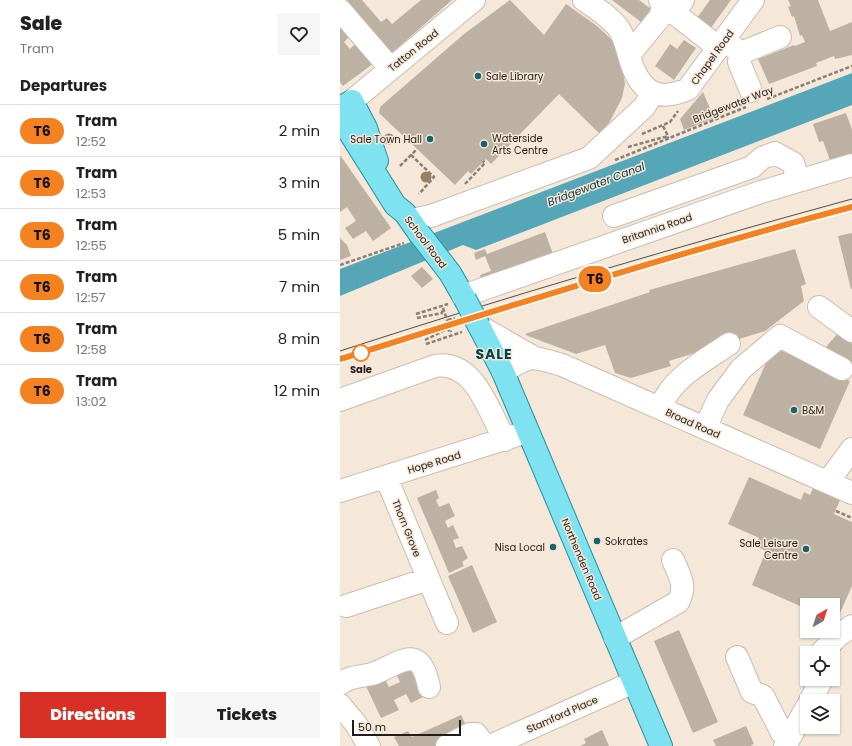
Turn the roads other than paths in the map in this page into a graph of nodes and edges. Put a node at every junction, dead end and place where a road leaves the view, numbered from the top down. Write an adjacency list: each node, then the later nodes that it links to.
1 (474, 0): 11 (street, Tatton Road)
2 (584, 0): 10 (street)
3 (660, 0): 10 (street)
4 (683, 0): 8 (street)
5 (753, 0): 8 (street, Chapel Road)
6 (340, 10): 11 (street)
7 (780, 37): 9 (street)
8 (721, 43): 9 (street); 12 (street, Chapel Road)
9 (741, 53): 13 (street)
10 (629, 54): 12 (street)
11 (390, 68): 14 (street, Tatton Road)
12 (647, 87): 19 (street)
13 (755, 99)
14 (344, 108): 19 (main road, School Road)
15 (340, 137): 19 (main road)
16 (852, 165): 17 (street, Britannia Road)
17 (798, 181): 18 (street); 20 (street, Britannia Road)
18 (614, 216)
19 (407, 218): 20 (main road, School Road, bridge)
20 (454, 305): 22 (main road, School Road, bridge)
21 (818, 306): 23 (street)
22 (479, 326): 25 (street, Broad Road); 27 (main road, School Road)
23 (852, 331)
24 (730, 344): 29 (street)
25 (533, 357): 27 (street); 29 (street, Broad Road)
26 (842, 369): 30 (street)
27 (503, 372): 31 (main road, Northenden Road)
28 (340, 400): 32 (street)
29 (660, 408): 30 (street, Broad Road)
30 (705, 428): 35 (street, Broad Road)
31 (528, 432): 32 (street, Hope Road); 43 (main road, Northenden Road)
32 (505, 440): 34 (street, Hope Road)
33 (852, 449): 35 (street)
34 (386, 477): 36 (street, Hope Road); 39 (street, Thorn Grove)
35 (830, 483): 37 (street, Broad Road)
36 (340, 491)
37 (852, 493)
38 (673, 560): 43 (street)
39 (428, 580): 40 (street); 41 (street, Thorn Grove)
40 (346, 606)
41 (447, 623)
42 (852, 625): 44 (street); 45 (street)
43 (615, 638): 47 (main road, Northenden Road)
44 (828, 646)
45 (840, 647)
46 (737, 657): 52 (street)
47 (634, 682): 56 (street, Stamford Place); 57 (main road, Northenden Road)
48 (340, 684): 49 (street)
49 (428, 687)
50 (340, 705): 53 (street)
51 (800, 719): 52 (street)
52 (787, 742)
53 (369, 746)
54 (447, 746): 55 (street)
55 (485, 746)
56 (490, 746)
57 (662, 746)

